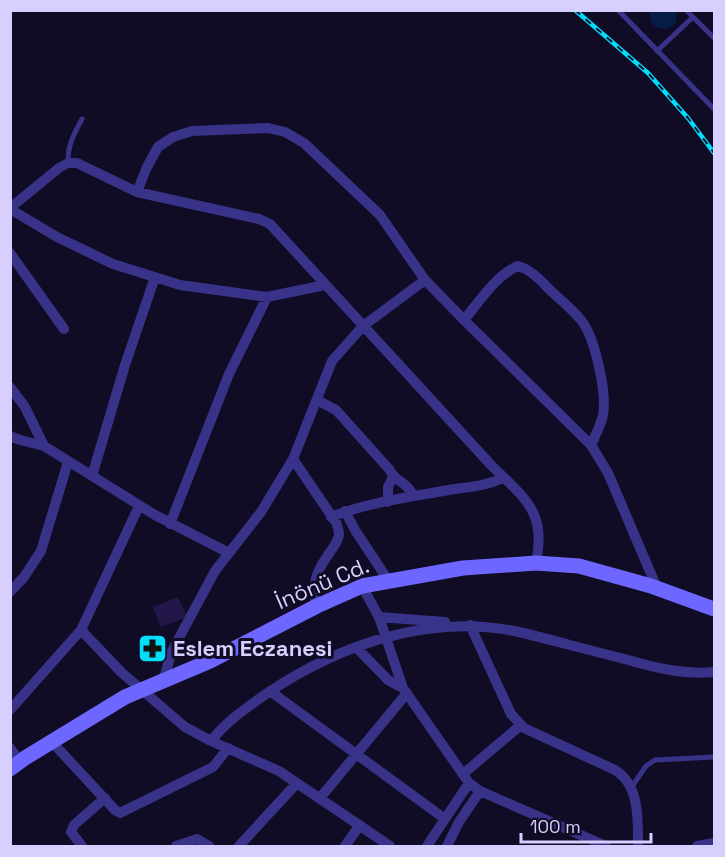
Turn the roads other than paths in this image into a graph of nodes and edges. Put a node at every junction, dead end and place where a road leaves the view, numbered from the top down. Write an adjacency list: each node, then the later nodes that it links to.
1 (618, 10): 5 (lane)
2 (686, 10): 3 (lane)
3 (693, 17): 4 (lane); 5 (lane)
4 (714, 38)
5 (657, 51): 6 (lane)
6 (714, 109)
7 (82, 119): 8 (lane)
8 (68, 163): 9 (street); 10 (street)
9 (138, 192): 13 (street); 14 (street)
10 (10, 209): 12 (street)
11 (10, 253): 18 (street)
12 (155, 277): 15 (street); 26 (street)
13 (425, 280): 16 (street); 17 (street)
14 (325, 285): 15 (street); 17 (street)
15 (267, 297): 34 (street)
16 (464, 320): 22 (street); 22 (street)
17 (363, 326): 20 (street); 28 (street)
18 (64, 329)
19 (10, 387): 23 (street)
20 (317, 400): 24 (street); 27 (street)
21 (10, 435): 23 (street)
22 (591, 445): 39 (street)
23 (44, 446): 25 (street)
24 (293, 459): 33 (street); 35 (street)
25 (68, 462): 26 (street); 40 (street)
26 (92, 476): 31 (street)
27 (393, 477): 29 (street); 30 (street)
28 (503, 478): 29 (street); 36 (street)
29 (412, 496): 30 (street)
30 (388, 502): 32 (street)
31 (139, 506): 34 (street); 47 (street)
32 (345, 511): 33 (street); 37 (street)
33 (331, 517): 41 (street)
34 (170, 524): 35 (street)
35 (229, 553): 52 (street)
36 (536, 563): 37 (street, İnönü Cd.); 39 (street, İnönü Cd.)
37 (388, 580): 38 (street, İnönü Cd.)
38 (362, 586): 41 (street, İnönü Cd.); 43 (street)
39 (657, 588): 42 (street, İnönü Cd.)
40 (10, 592)
41 (317, 606): 52 (street, İnönü Cd.)
42 (714, 609)
43 (379, 617): 44 (street); 49 (street)
44 (401, 618): 46 (street); 48 (lane)
45 (470, 625): 46 (street); 51 (street); 57 (street)
46 (454, 626): 48 (street)
47 (81, 630): 53 (street); 56 (street)
48 (403, 633): 49 (street)
49 (386, 638): 50 (street); 55 (street)
50 (356, 647): 54 (street); 55 (street)
51 (714, 672)
52 (163, 681): 53 (street, İnönü Cd.)
53 (142, 690): 58 (street, İnönü Cd.); 59 (street)
54 (270, 691): 59 (street); 62 (street)
55 (405, 691): 62 (street); 65 (street)
56 (10, 710)
57 (521, 725): 65 (street); 67 (street)
58 (52, 741): 64 (street, İnönü Cd.); 69 (street)
59 (211, 741): 61 (street)
60 (10, 748): 64 (street)
61 (228, 748): 66 (street); 69 (street)
62 (355, 753): 70 (street); 71 (street)
63 (714, 757): 67 (lane)
64 (15, 765)
65 (466, 778): 68 (street); 71 (street)
66 (297, 783): 70 (street); 77 (street)
67 (631, 788): 83 (street)
68 (480, 791): 81 (street); 82 (street)
69 (105, 798): 74 (street)
70 (320, 798): 72 (street)
71 (445, 819): 80 (street)
72 (360, 825): 78 (street); 79 (street)
73 (714, 843): 84 (street)
74 (82, 846)
75 (176, 846): 76 (street)
76 (209, 846)
77 (239, 846)
78 (345, 846)
79 (390, 846)
80 (427, 846)
81 (447, 846)
82 (606, 846)
83 (638, 846)
84 (697, 846)

